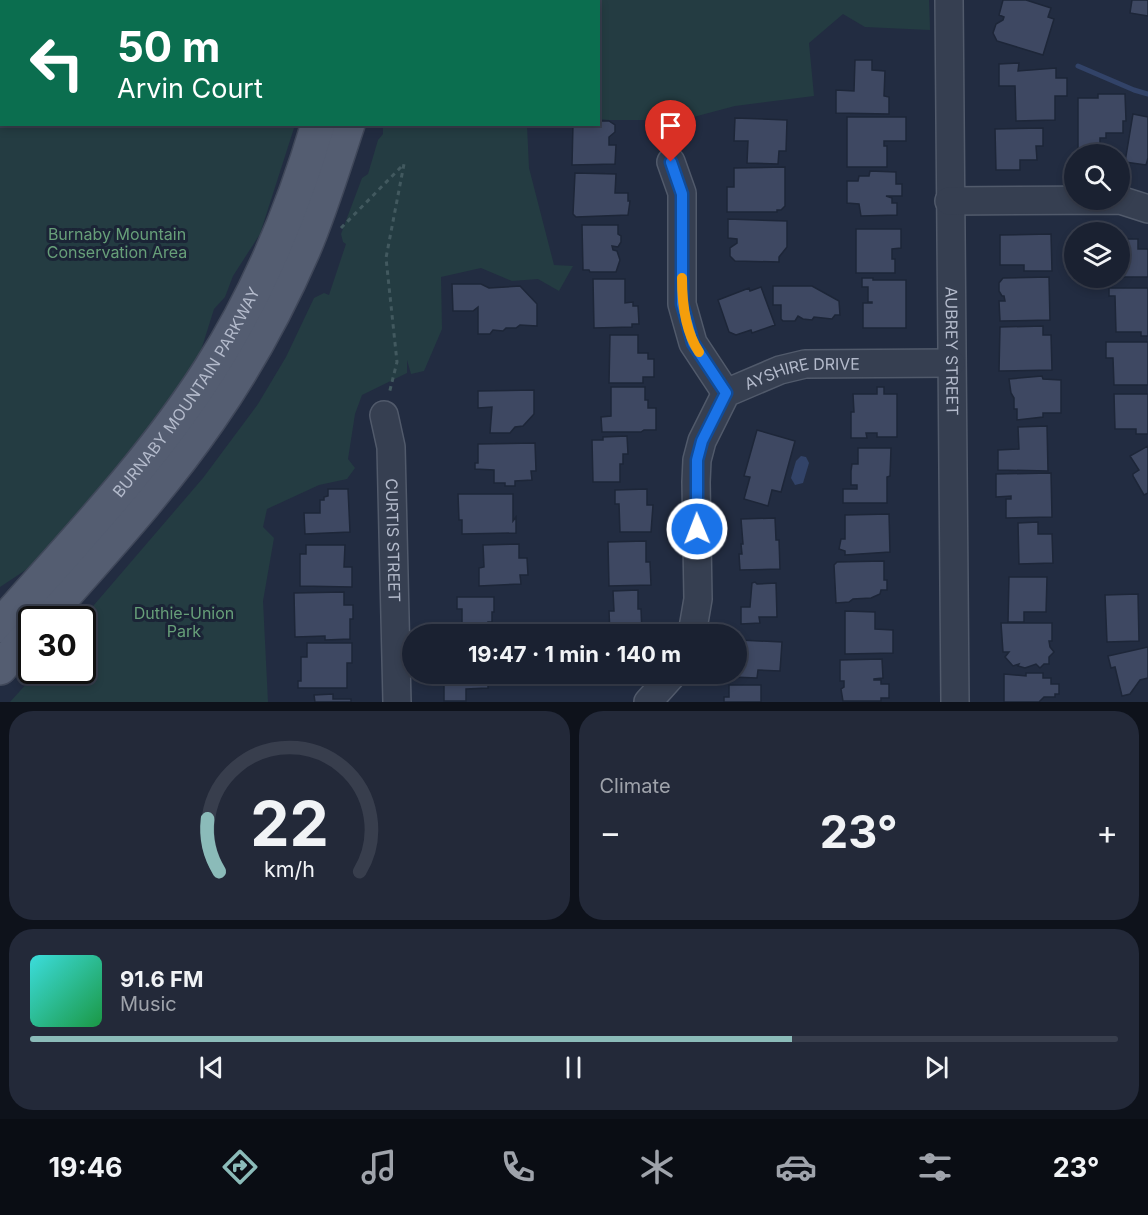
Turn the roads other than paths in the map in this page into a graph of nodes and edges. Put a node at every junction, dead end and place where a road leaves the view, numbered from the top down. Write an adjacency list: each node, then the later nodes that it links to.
1 (949, 0): 5 (street, AUBREY STREET)
2 (317, 126): 12 (main road, BURNABY MOUNTAIN PARKWAY)
3 (347, 126): 10 (main road, BURNABY MOUNTAIN PARKWAY)
4 (671, 162): 8 (street)
5 (950, 201): 6 (street); 7 (street, AUBREY STREET)
6 (1148, 209)
7 (951, 363): 8 (street, AYSHIRE DRIVE); 18 (street, AUBREY STREET)
8 (726, 393): 11 (street, AYSHIRE DRIVE)
9 (384, 415): 16 (street, CURTIS STREET)
10 (55, 606)
11 (694, 624)
12 (0, 626)
13 (18, 648): 14 (main road)
14 (0, 668)
15 (664, 684): 17 (street)
16 (397, 702)
17 (648, 702)
18 (955, 702)

